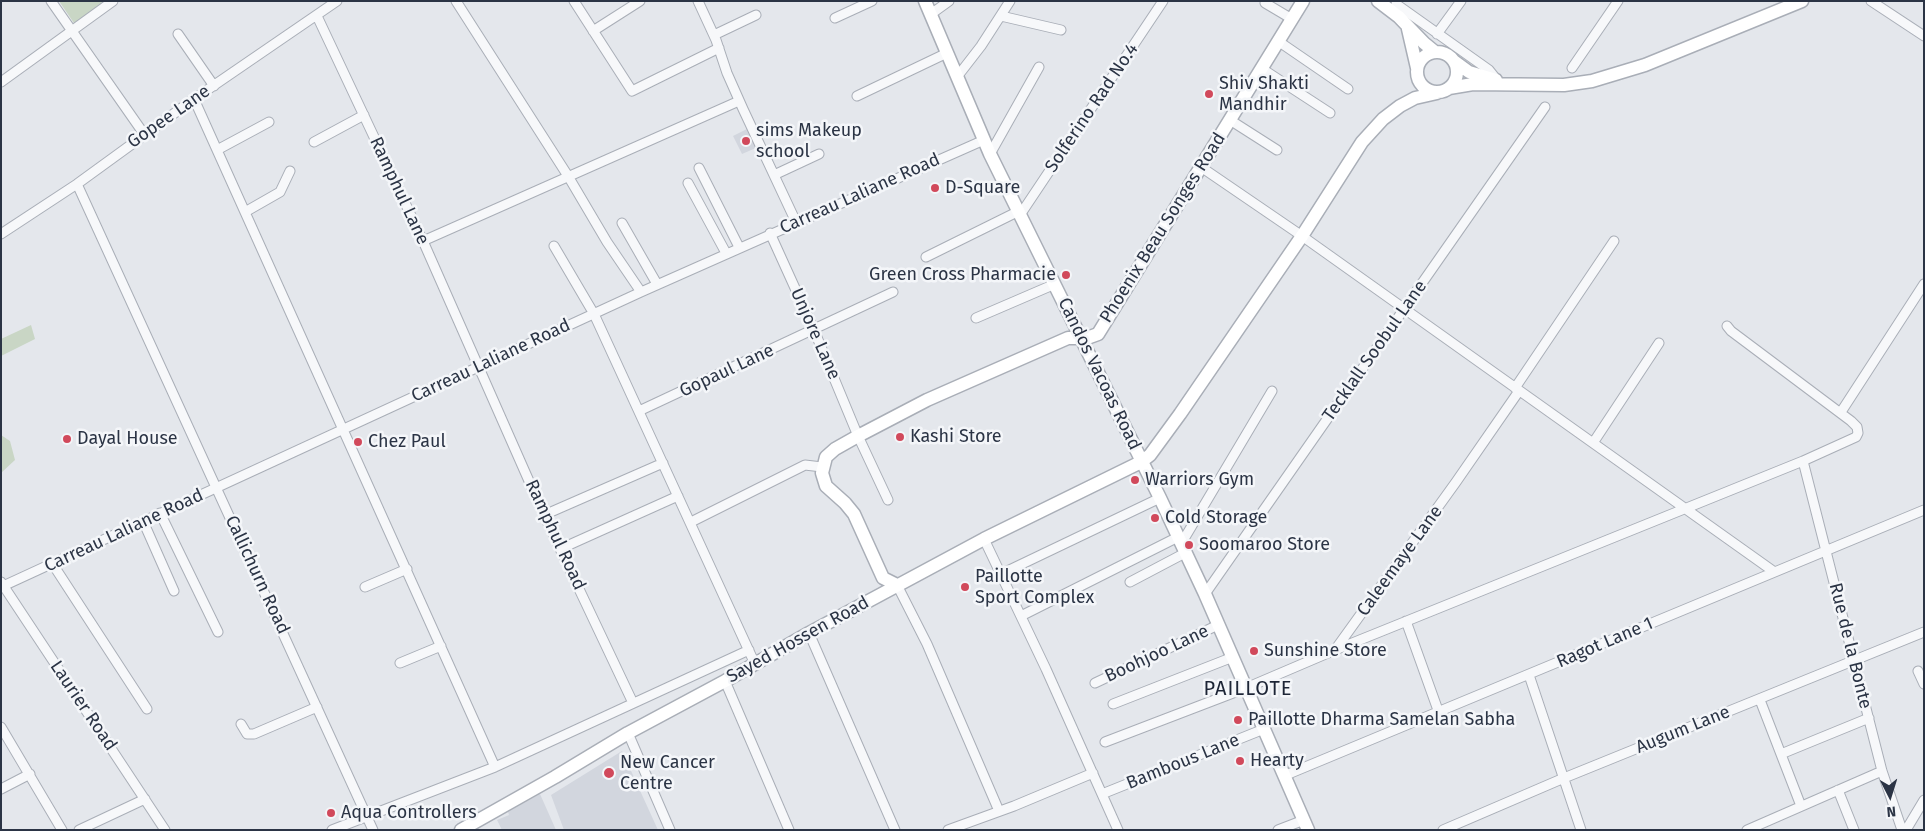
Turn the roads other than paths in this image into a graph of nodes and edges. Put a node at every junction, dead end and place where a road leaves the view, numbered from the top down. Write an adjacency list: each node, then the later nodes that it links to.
1 (51, 1): 29 (street)
2 (113, 1): 29 (street)
3 (337, 1): 22 (street, Gopee Lane)
4 (456, 1): 70 (street)
5 (574, 1): 30 (street)
6 (640, 1): 30 (street)
7 (698, 1): 33 (street)
8 (872, 1): 25 (street)
9 (925, 1): 21 (main road, Candos Vacoas Road)
10 (949, 1): 21 (street)
11 (1010, 1): 24 (street)
12 (1163, 1): 74 (street, Solferino Rad No.4)
13 (1303, 1): 26 (main road, Phoenix Beau Songes Road)
14 (1378, 1): 27 (main road)
15 (1461, 1): 32 (street)
16 (1618, 1): 43 (street)
17 (1802, 1): 46 (main road)
18 (1871, 1): 34 (street)
19 (1265, 3): 26 (street)
20 (1396, 4): 32 (street)
21 (931, 14): 38 (main road, Candos Vacoas Road)
22 (317, 16): 47 (street, Gopee Lane); 56 (street, Ramphul Lane)
23 (756, 16): 33 (street)
24 (1001, 16): 28 (street); 44 (street)
25 (835, 18)
26 (1292, 19): 35 (main road, Phoenix Beau Songes Road)
27 (1408, 29): 37 (main road); 42 (main road)
28 (1061, 30)
29 (72, 31): 45 (street); 59 (street)
30 (593, 31): 36 (street)
31 (178, 34): 47 (street)
32 (1437, 34): 46 (street)
33 (714, 35): 36 (street)
34 (1924, 36)
35 (1278, 41): 41 (main road, Phoenix Beau Songes Road); 49 (street)
36 (719, 48): 53 (street)
37 (1435, 52): 39 (main road); 42 (main road)
38 (947, 53): 44 (main road, Candos Vacoas Road); 51 (street)
39 (1454, 62): 46 (main road); 48 (main road)
40 (1039, 67): 65 (street)
41 (1261, 68): 55 (street); 57 (main road, Phoenix Beau Songes Road)
42 (1417, 68): 50 (main road)
43 (1572, 68)
44 (957, 77): 60 (main road, Candos Vacoas Road)
45 (1, 82)
46 (1501, 82): 48 (main road)
47 (214, 86): 52 (street, Gopee Lane)
48 (1449, 88): 50 (main road)
49 (1348, 89)
50 (1437, 93): 79 (main road)
51 (858, 96)
52 (194, 99): 59 (street, Gopee Lane); 62 (street)
53 (739, 101): 69 (street); 70 (street)
54 (1545, 107): 91 (street, Tecklall Soobul Lane)
55 (1330, 113)
56 (364, 115): 61 (street); 81 (street, Ramphul Lane)
57 (1230, 120): 63 (street); 66 (main road, Phoenix Beau Songes Road)
58 (269, 122): 62 (street)
59 (144, 134): 72 (street, Gopee Lane)
60 (984, 140): 65 (main road, Candos Vacoas Road); 75 (street, Carreau Laliane Road)
61 (314, 142)
62 (217, 150): 73 (street)
63 (1277, 150)
64 (819, 154): 69 (street)
65 (990, 154): 74 (main road, Candos Vacoas Road)
66 (1201, 167): 79 (street); 96 (main road, Phoenix Beau Songes Road)
67 (699, 168): 83 (street)
68 (290, 171): 73 (street)
69 (774, 175): 75 (street)
70 (568, 176): 81 (street); 89 (street)
71 (688, 183): 84 (street)
72 (77, 184): 78 (street, Gopee Lane); 110 (street, Callichurn Road)
73 (245, 212): 103 (street)
74 (1019, 213): 85 (street); 87 (main road, Candos Vacoas Road)
75 (796, 222): 77 (street, Carreau Laliane Road)
76 (622, 223): 86 (street)
77 (770, 233): 83 (street, Carreau Laliane Road); 95 (street, Unjore Lane)
78 (1, 234)
79 (1302, 236): 91 (street); 107 (main road)
80 (1614, 241): 99 (street, Caleemaye Lane)
81 (423, 242): 98 (street, Ramphul Lane)
82 (554, 246): 92 (street)
83 (739, 247): 84 (street, Carreau Laliane Road)
84 (726, 253): 86 (street, Carreau Laliane Road)
85 (926, 257)
86 (657, 284): 89 (street, Carreau Laliane Road)
87 (1055, 284): 93 (street); 96 (main road, Candos Vacoas Road)
88 (1924, 284): 102 (street)
89 (641, 292): 92 (street, Carreau Laliane Road)
90 (893, 292): 95 (street, Gopaul Lane)
91 (1405, 309): 99 (street); 134 (street, Tecklall Soobul Lane)
92 (594, 314): 98 (street, Carreau Laliane Road); 101 (street)
93 (976, 318)
94 (1727, 326): 102 (street)
95 (814, 330): 101 (street, Gopaul Lane); 104 (street, Unjore Lane)
96 (1080, 338): 104 (main road, Phoenix Beau Songes Road); 107 (main road, Candos Vacoas Road)
97 (1659, 343): 105 (street)
98 (479, 366): 103 (street, Carreau Laliane Road); 117 (street, Ramphul Road)
99 (1517, 390): 105 (street); 144 (street, Caleemaye Lane)
100 (1272, 391): 121 (street)
101 (639, 411): 108 (street)
102 (1840, 412): 106 (street)
103 (343, 428): 110 (street, Carreau Laliane Road); 125 (street)
104 (858, 436): 109 (main road, Phoenix Beau Songes Road); 113 (street, Unjore Lane)
105 (1593, 443): 114 (street)
106 (1803, 461): 114 (street); 123 (street, Rue de la Bonte)
107 (1141, 462): 112 (main road, Candos Vacoas Road); 120 (main road, Sayed Hossen Road)
108 (663, 463): 111 (street); 117 (street)
109 (822, 467): 119 (street); 128 (main road)
110 (217, 488): 116 (street, Carreau Laliane Road); 158 (street, Callichurn Road)
111 (678, 496): 119 (street); 122 (street)
112 (1160, 498): 121 (main road, Candos Vacoas Road); 127 (street)
113 (888, 500)
114 (1685, 508): 126 (street); 137 (street)
115 (1924, 510): 123 (street, Ragot Lane 1)
116 (160, 513): 118 (street, Carreau Laliane Road); 139 (street)
117 (544, 515): 122 (street, Ramphul Road)
118 (143, 521): 124 (street, Carreau Laliane Road); 133 (street)
119 (691, 522): 143 (street)
120 (984, 539): 127 (street); 131 (main road, Sayed Hossen Road)
121 (1182, 545): 129 (street); 134 (main road, Candos Vacoas Road); 136 (street)
122 (560, 549): 156 (street, Ramphul Road)
123 (1825, 550): 126 (street, Ragot Lane 1); 146 (street, Rue de la Bonte)
124 (52, 564): 130 (street, Carreau Laliane Road); 159 (street)
125 (407, 569): 132 (street); 142 (street)
126 (1774, 571): 150 (street, Ragot Lane 1)
127 (1001, 574): 136 (street)
128 (882, 578): 131 (main road); 135 (main road)
129 (1130, 582)
130 (2, 585): 177 (street, Laurier Road)
131 (897, 585): 135 (main road, Sayed Hossen Road); 180 (street)
132 (365, 587)
133 (174, 591)
134 (1205, 594): 138 (main road, Candos Vacoas Road)
135 (874, 598): 141 (main road, Sayed Hossen Road)
136 (1021, 616): 170 (street)
137 (1406, 621): 144 (street); 160 (street)
138 (1218, 624): 145 (main road, Candos Vacoas Road); 152 (street, Boohjoo Lane)
139 (218, 632)
140 (1924, 632): 146 (street, Augum Lane)
141 (809, 633): 148 (main road, Sayed Hossen Road); 192 (street)
142 (441, 646): 147 (street); 168 (street)
143 (749, 650): 148 (street); 156 (street)
144 (1335, 650): 154 (street)
145 (1233, 657): 154 (main road, Candos Vacoas Road); 157 (street)
146 (1854, 660): 155 (street, Augum Lane); 161 (street, Rue de la Bonte)
147 (400, 663)
148 (755, 664): 151 (main road, Sayed Hossen Road)
149 (1918, 671): 153 (street)
150 (1529, 675): 160 (street, Ragot Lane 1); 173 (street)
151 (725, 681): 165 (main road, Sayed Hossen Road); 191 (street)
152 (1095, 683)
153 (1924, 684)
154 (1246, 688): 164 (main road, Candos Vacoas Road); 166 (street)
155 (1760, 700): 167 (street); 173 (street, Augum Lane)
156 (633, 703): 168 (street)
157 (1113, 704)
158 (318, 707): 162 (street); 181 (street, Callichurn Road)
159 (147, 709)
160 (1439, 713): 172 (street, Ragot Lane 1)
161 (1868, 718): 167 (street); 169 (street, Rue de la Bonte)
162 (241, 724)
163 (1, 727): 171 (street)
164 (1264, 729): 172 (main road, Candos Vacoas Road); 176 (street, Bambous Lane)
165 (628, 733): 189 (main road, Sayed Hossen Road); 190 (street)
166 (1106, 742)
167 (1781, 754): 179 (street)
168 (495, 767): 181 (street)
169 (1882, 771): 175 (street); 199 (street, Rue de la Bonte)
170 (1093, 773): 176 (street); 180 (street)
171 (30, 774): 174 (street); 184 (street)
172 (1286, 775): 182 (main road, Candos Vacoas Road)
173 (1564, 778): 196 (street, Augum Lane); 197 (street)
174 (1, 788)
175 (1838, 790): 179 (street); 198 (street)
176 (1102, 794): 194 (street)
177 (145, 799): 185 (street); 186 (street, Laurier Road)
178 (1924, 800): 199 (street)
179 (1801, 806): 183 (street)
180 (999, 811): 193 (street)
181 (367, 816): 187 (street); 188 (street, Callichurn Road)
182 (1306, 825): 195 (street)
183 (1750, 829)
184 (62, 830)
185 (79, 830)
186 (165, 830)
187 (332, 830)
188 (373, 830)
189 (461, 830)
190 (670, 830)
191 (789, 830)
192 (895, 830)
193 (948, 830)
194 (1118, 830)
195 (1278, 830)
196 (1443, 830)
197 (1581, 830)
198 (1854, 830)
199 (1904, 830)

